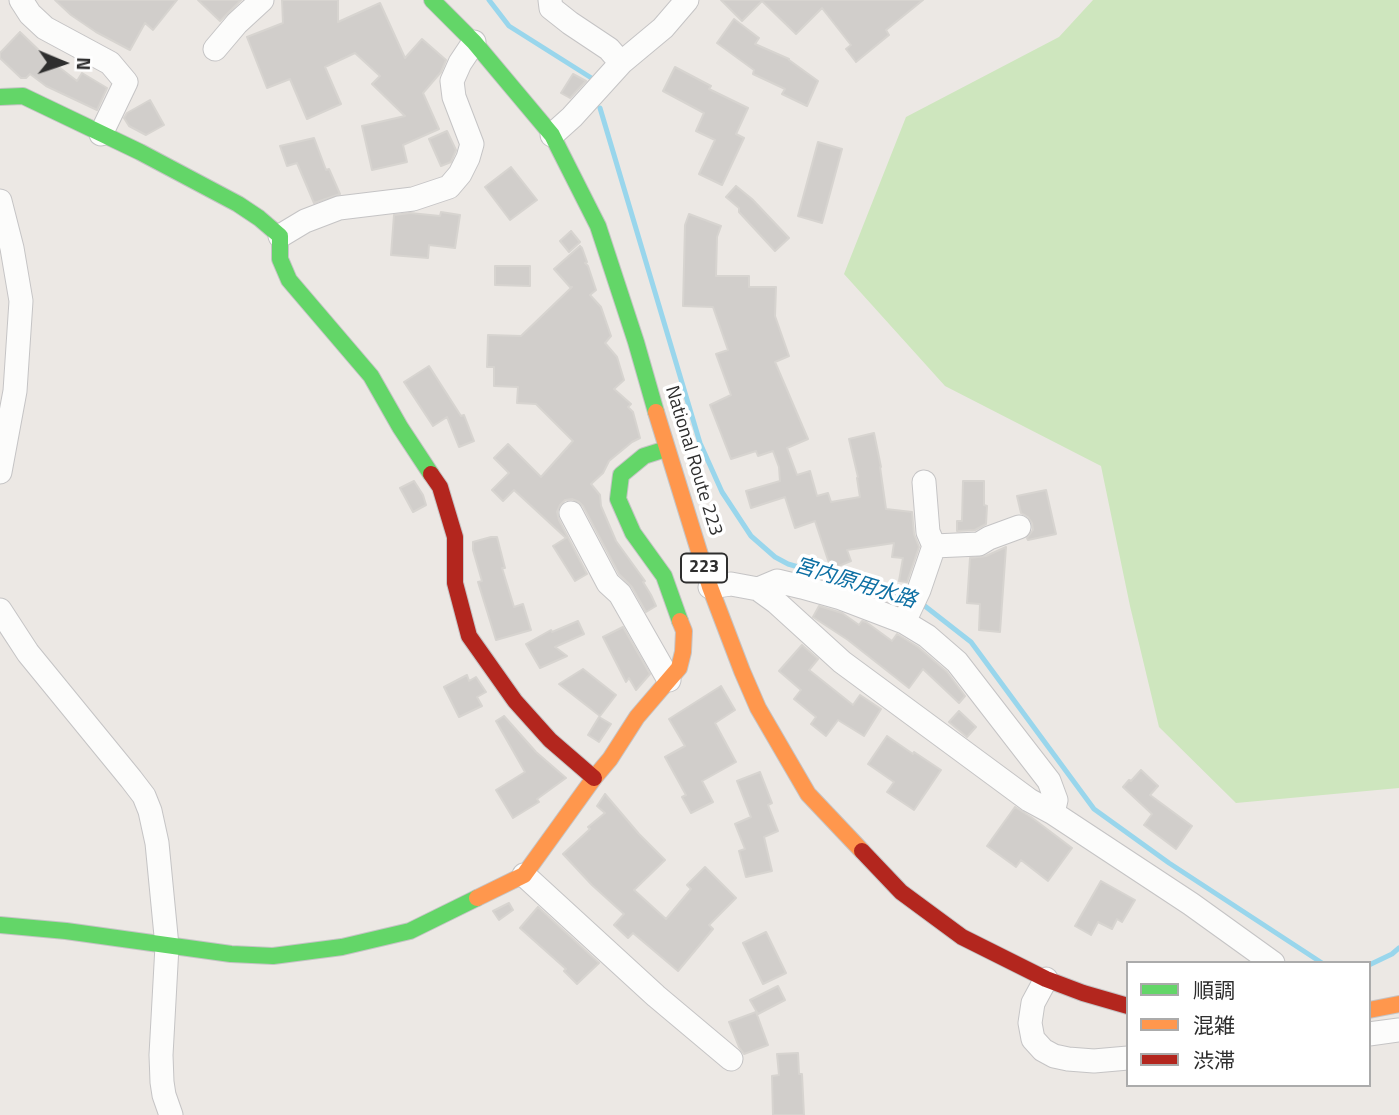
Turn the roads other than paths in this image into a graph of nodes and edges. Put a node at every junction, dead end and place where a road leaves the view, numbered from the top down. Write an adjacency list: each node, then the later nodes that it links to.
1 (21, 0): 10 (street)
2 (262, 0): 7 (street)
3 (432, 0): 6 (main road, National Route 223 / 223)
4 (550, 0): 8 (street)
5 (687, 0): 8 (street)
6 (474, 42): 11 (main road, National Route 223 / 223); 13 (street)
7 (215, 49)
8 (621, 63): 11 (street)
9 (0, 97): 10 (main road)
10 (101, 134): 13 (main road)
11 (552, 135): 14 (main road, National Route 223 / 223)
12 (0, 201): 15 (street)
13 (280, 236): 25 (main road)
14 (667, 449): 20 (main road, National Route 223 / 223); 24 (main road)
15 (0, 472)
16 (923, 482): 19 (street)
17 (571, 513): 24 (street)
18 (1019, 527): 19 (street)
19 (934, 546): 23 (street)
20 (710, 587): 21 (street); 31 (main road, National Route 223 / 223)
21 (758, 589): 23 (street); 26 (street)
22 (0, 610): 29 (street)
23 (906, 618): 26 (street)
24 (669, 680): 25 (main road)
25 (594, 778): 27 (main road)
26 (1053, 813): 30 (street)
27 (524, 875): 29 (main road); 38 (street)
28 (0, 925): 29 (main road)
29 (167, 946): 39 (street)
30 (1270, 961)
31 (1046, 979): 33 (main road, National Route 223 / 223); 37 (street)
32 (1399, 1004): 34 (main road)
33 (1126, 1005)
34 (1371, 1010)
35 (1399, 1030): 36 (street)
36 (1371, 1034)
37 (1126, 1058)
38 (731, 1059)
39 (171, 1115)

